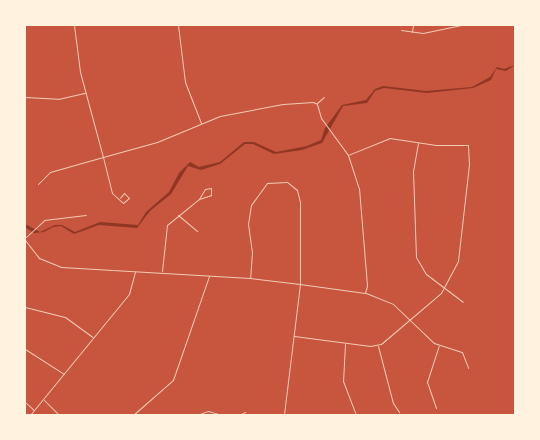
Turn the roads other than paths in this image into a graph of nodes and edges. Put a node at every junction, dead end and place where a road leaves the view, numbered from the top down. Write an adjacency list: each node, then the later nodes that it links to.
1 (74, 25): 7 (street)
2 (178, 25): 11 (street)
3 (413, 25): 6 (street)
4 (461, 25): 6 (street)
5 (401, 30): 6 (street)
6 (412, 32)
7 (85, 93): 8 (street); 14 (street)
8 (25, 96)
9 (324, 97): 10 (street)
10 (316, 103): 11 (street); 13 (street)
11 (201, 123): 14 (street)
12 (418, 142): 13 (street); 27 (street); 27 (street)
13 (348, 155): 28 (street)
14 (103, 157): 15 (street); 16 (street)
15 (38, 184)
16 (120, 198)
17 (199, 199): 17 (street); 18 (street)
18 (178, 214): 20 (street); 23 (street)
19 (86, 215): 21 (street)
20 (197, 231)
21 (25, 239): 22 (street)
22 (135, 272): 23 (street); 33 (street)
23 (162, 272): 24 (street)
24 (209, 275): 25 (street); 48 (street)
25 (250, 278): 26 (street); 26 (street)
26 (300, 284): 28 (street); 32 (street)
27 (445, 288): 29 (street); 31 (street)
28 (365, 293): 31 (street)
29 (462, 302)
30 (25, 307): 33 (street)
31 (410, 320): 35 (street); 36 (street)
32 (294, 336): 34 (street); 52 (street)
33 (94, 337): 39 (street)
34 (345, 343): 35 (street); 53 (street)
35 (378, 345): 45 (street)
36 (439, 345): 38 (street); 42 (street)
37 (25, 349): 39 (street)
38 (468, 368)
39 (64, 374): 40 (street)
40 (43, 400): 43 (street); 47 (street)
41 (25, 402): 43 (street)
42 (436, 408)
43 (34, 410): 46 (street)
44 (245, 412): 51 (street)
45 (399, 412)
46 (30, 415)
47 (59, 415)
48 (133, 415)
49 (196, 415): 50 (street)
50 (222, 415)
51 (239, 415)
52 (284, 415)
53 (356, 415)

